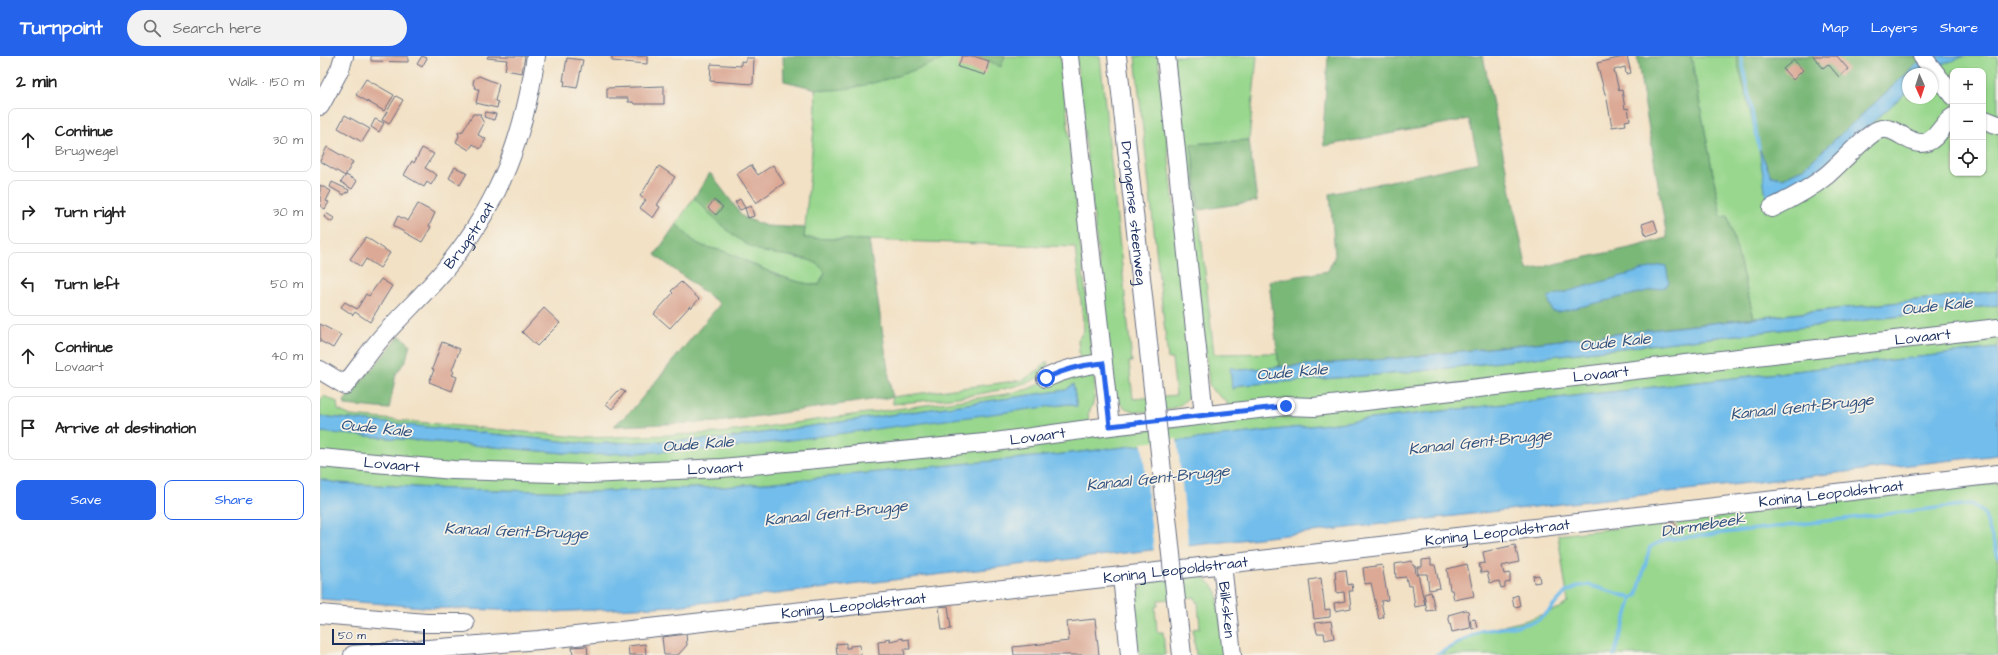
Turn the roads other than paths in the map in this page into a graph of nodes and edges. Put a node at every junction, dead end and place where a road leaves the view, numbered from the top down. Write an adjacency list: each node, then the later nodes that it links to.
1 (344, 56): 8 (street)
2 (536, 56): 15 (street, Brugstraat)
3 (1069, 56): 14 (street)
4 (1117, 56): 27 (street, Drongense steenweg, bridge)
5 (1166, 56): 17 (street)
6 (1922, 56): 7 (street)
7 (1950, 92)
8 (320, 106)
9 (1950, 119): 12 (street)
10 (1986, 120): 11 (street)
11 (1998, 125)
12 (1772, 208)
13 (1998, 328): 17 (street, Lovaart)
14 (1103, 363): 16 (street); 18 (street)
15 (320, 370)
16 (1046, 378)
17 (1204, 415): 18 (street, Lovaart)
18 (1110, 426): 19 (street, Lovaart)
19 (320, 458)
20 (1998, 474): 21 (street, Koning Leopoldstraat)
21 (1222, 564): 22 (street, Koning Leopoldstraat); 28 (street, Bilksken)
22 (1122, 576): 25 (street, Koning Leopoldstraat); 26 (street)
23 (320, 614): 24 (street)
24 (465, 623)
25 (353, 655)
26 (1130, 655)
27 (1182, 655)
28 (1232, 655)

